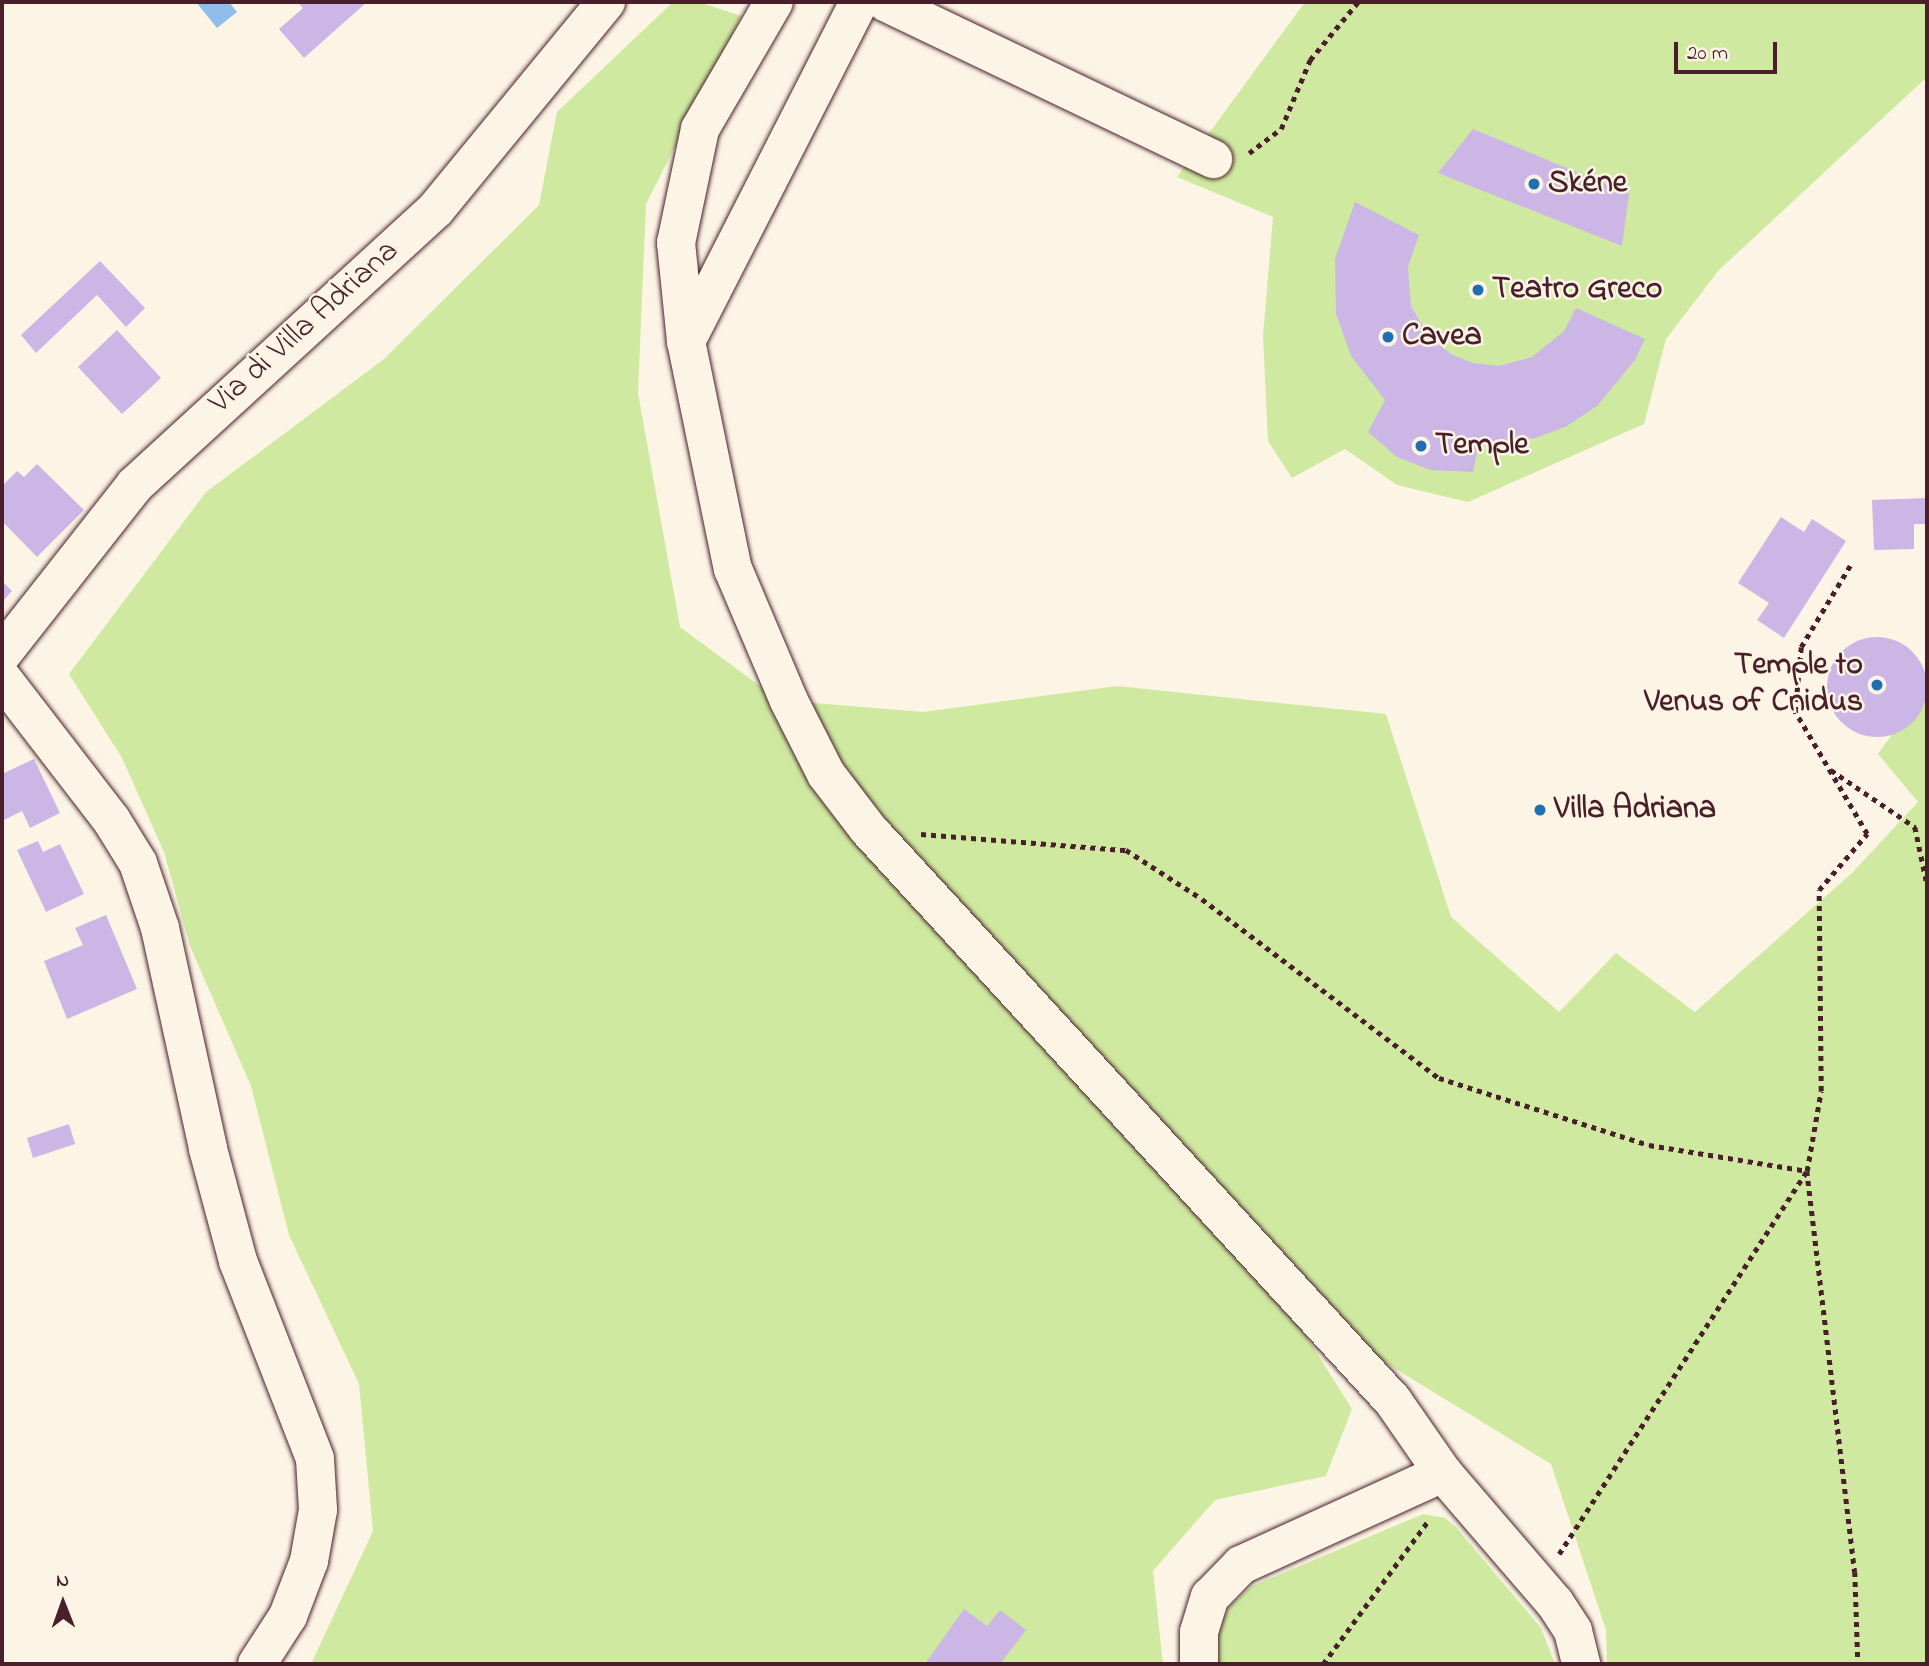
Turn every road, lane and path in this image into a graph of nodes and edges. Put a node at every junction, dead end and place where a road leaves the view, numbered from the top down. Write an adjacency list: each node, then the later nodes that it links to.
1 (606, 2): 9 (street, Via di Villa Adriana)
2 (774, 2): 7 (street)
3 (859, 2): 7 (street)
4 (886, 2): 6 (street)
5 (1358, 2): 6 (path)
6 (1213, 159)
7 (686, 341): 12 (street)
8 (1851, 564): 11 (path)
9 (2, 653)
10 (2, 678): 17 (street)
11 (1829, 769): 13 (path); 14 (path)
12 (868, 829): 14 (path); 15 (street)
13 (1927, 884)
14 (1807, 1171): 16 (path); 21 (path)
15 (1449, 1479): 16 (street); 18 (street); 19 (path)
16 (1531, 1576): 20 (street)
17 (257, 1664)
18 (1199, 1664)
19 (1323, 1664)
20 (1581, 1664)
21 (1858, 1664)

